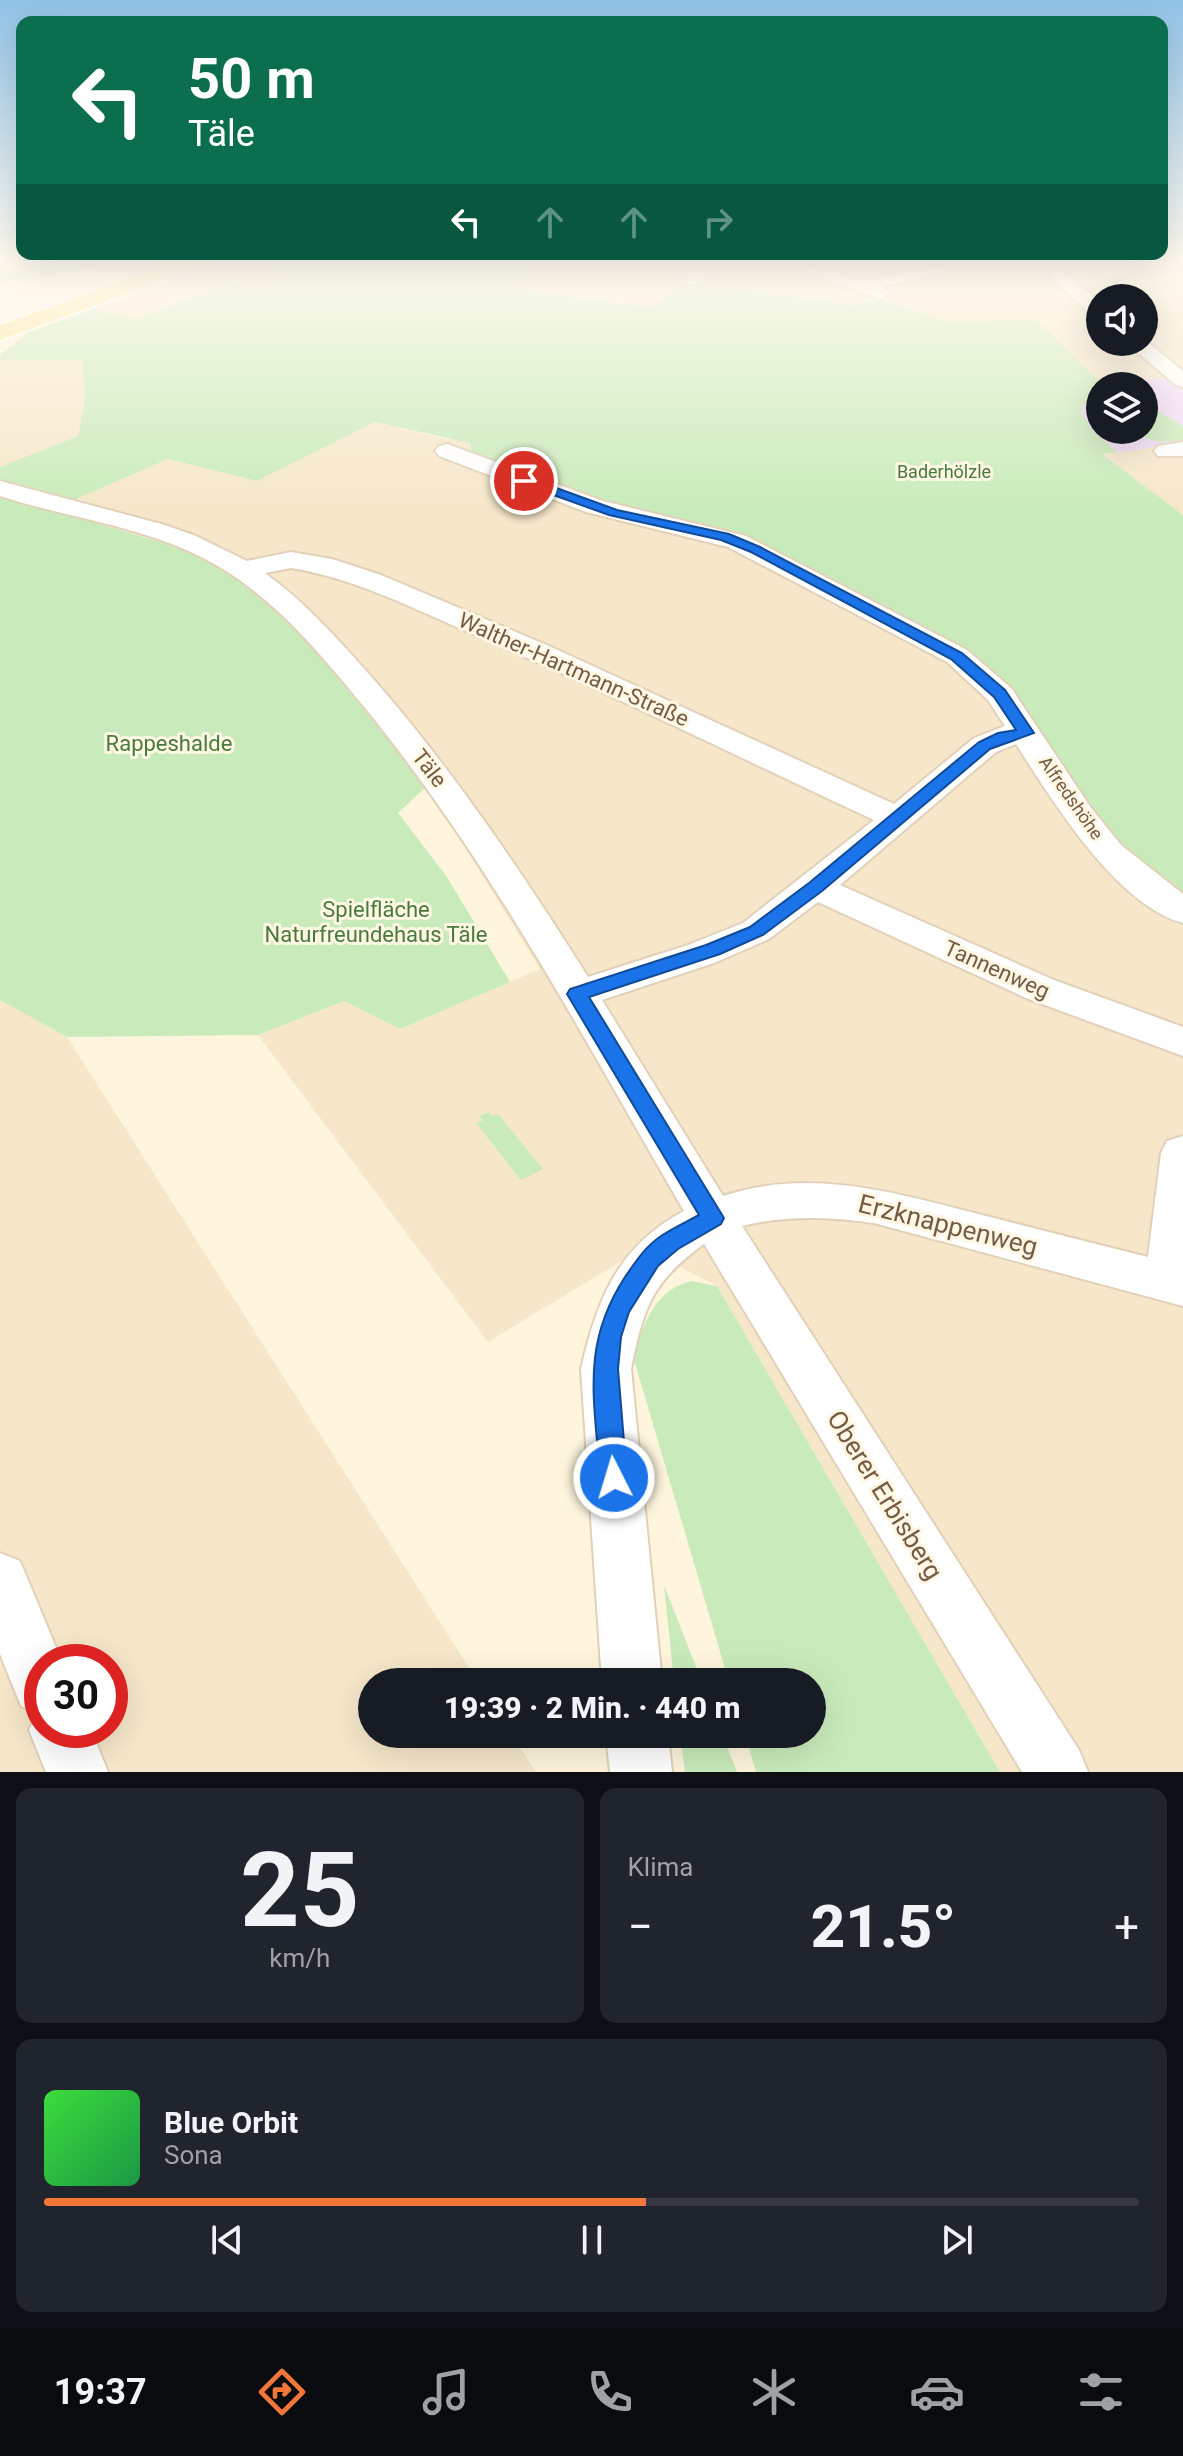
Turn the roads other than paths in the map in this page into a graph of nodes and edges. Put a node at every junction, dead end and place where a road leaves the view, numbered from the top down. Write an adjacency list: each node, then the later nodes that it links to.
1 (1152, 356): 2 (street)
2 (1183, 381)
3 (447, 451): 6 (street, Alfredshöhe)
4 (0, 488): 5 (street, Täle)
5 (243, 570): 7 (street, Walther-Hartmann-Straße); 10 (street, Täle)
6 (1026, 733): 7 (street); 9 (street, Alfredshöhe)
7 (896, 818): 8 (street)
8 (815, 887): 10 (street); 11 (street, Tannenweg)
9 (1183, 911)
10 (577, 994): 13 (street, Täle)
11 (1183, 1042)
12 (1183, 1153): 14 (street)
13 (713, 1218): 14 (street, Erzknappenweg); 17 (street, Erzknappenweg); 22 (street, Oberer Erbisberg)
14 (1176, 1284)
15 (0, 1580): 16 (street)
16 (26, 1644)
17 (631, 1668)
18 (67, 1748): 20 (street)
19 (638, 1748): 21 (street)
20 (77, 1772)
21 (641, 1772)
22 (1057, 1772)

